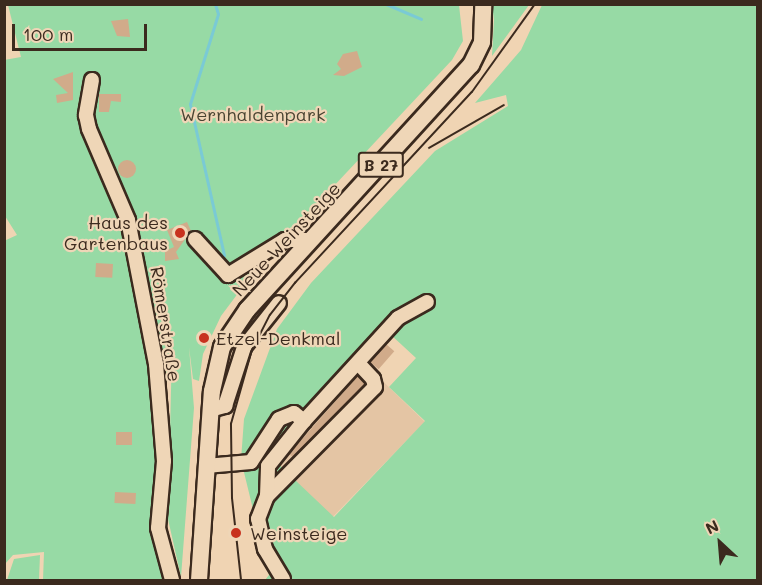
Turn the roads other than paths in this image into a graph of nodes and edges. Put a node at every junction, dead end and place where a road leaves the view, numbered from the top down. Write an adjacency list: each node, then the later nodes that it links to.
1 (483, 4): 4 (main road, Neue Weinsteige / B 27)
2 (92, 80): 13 (street, Römerstraße)
3 (195, 239): 4 (street)
4 (311, 240): 8 (main road, Neue Weinsteige / B 27)
5 (427, 302): 7 (street)
6 (279, 303): 8 (street)
7 (358, 363): 9 (street); 11 (street)
8 (210, 410): 10 (main road, Neue Weinsteige / B 27)
9 (304, 421): 10 (street); 11 (street)
10 (206, 466): 14 (main road, Neue Weinsteige / B 27)
11 (267, 496): 12 (street)
12 (283, 579)
13 (172, 580)
14 (199, 580)

